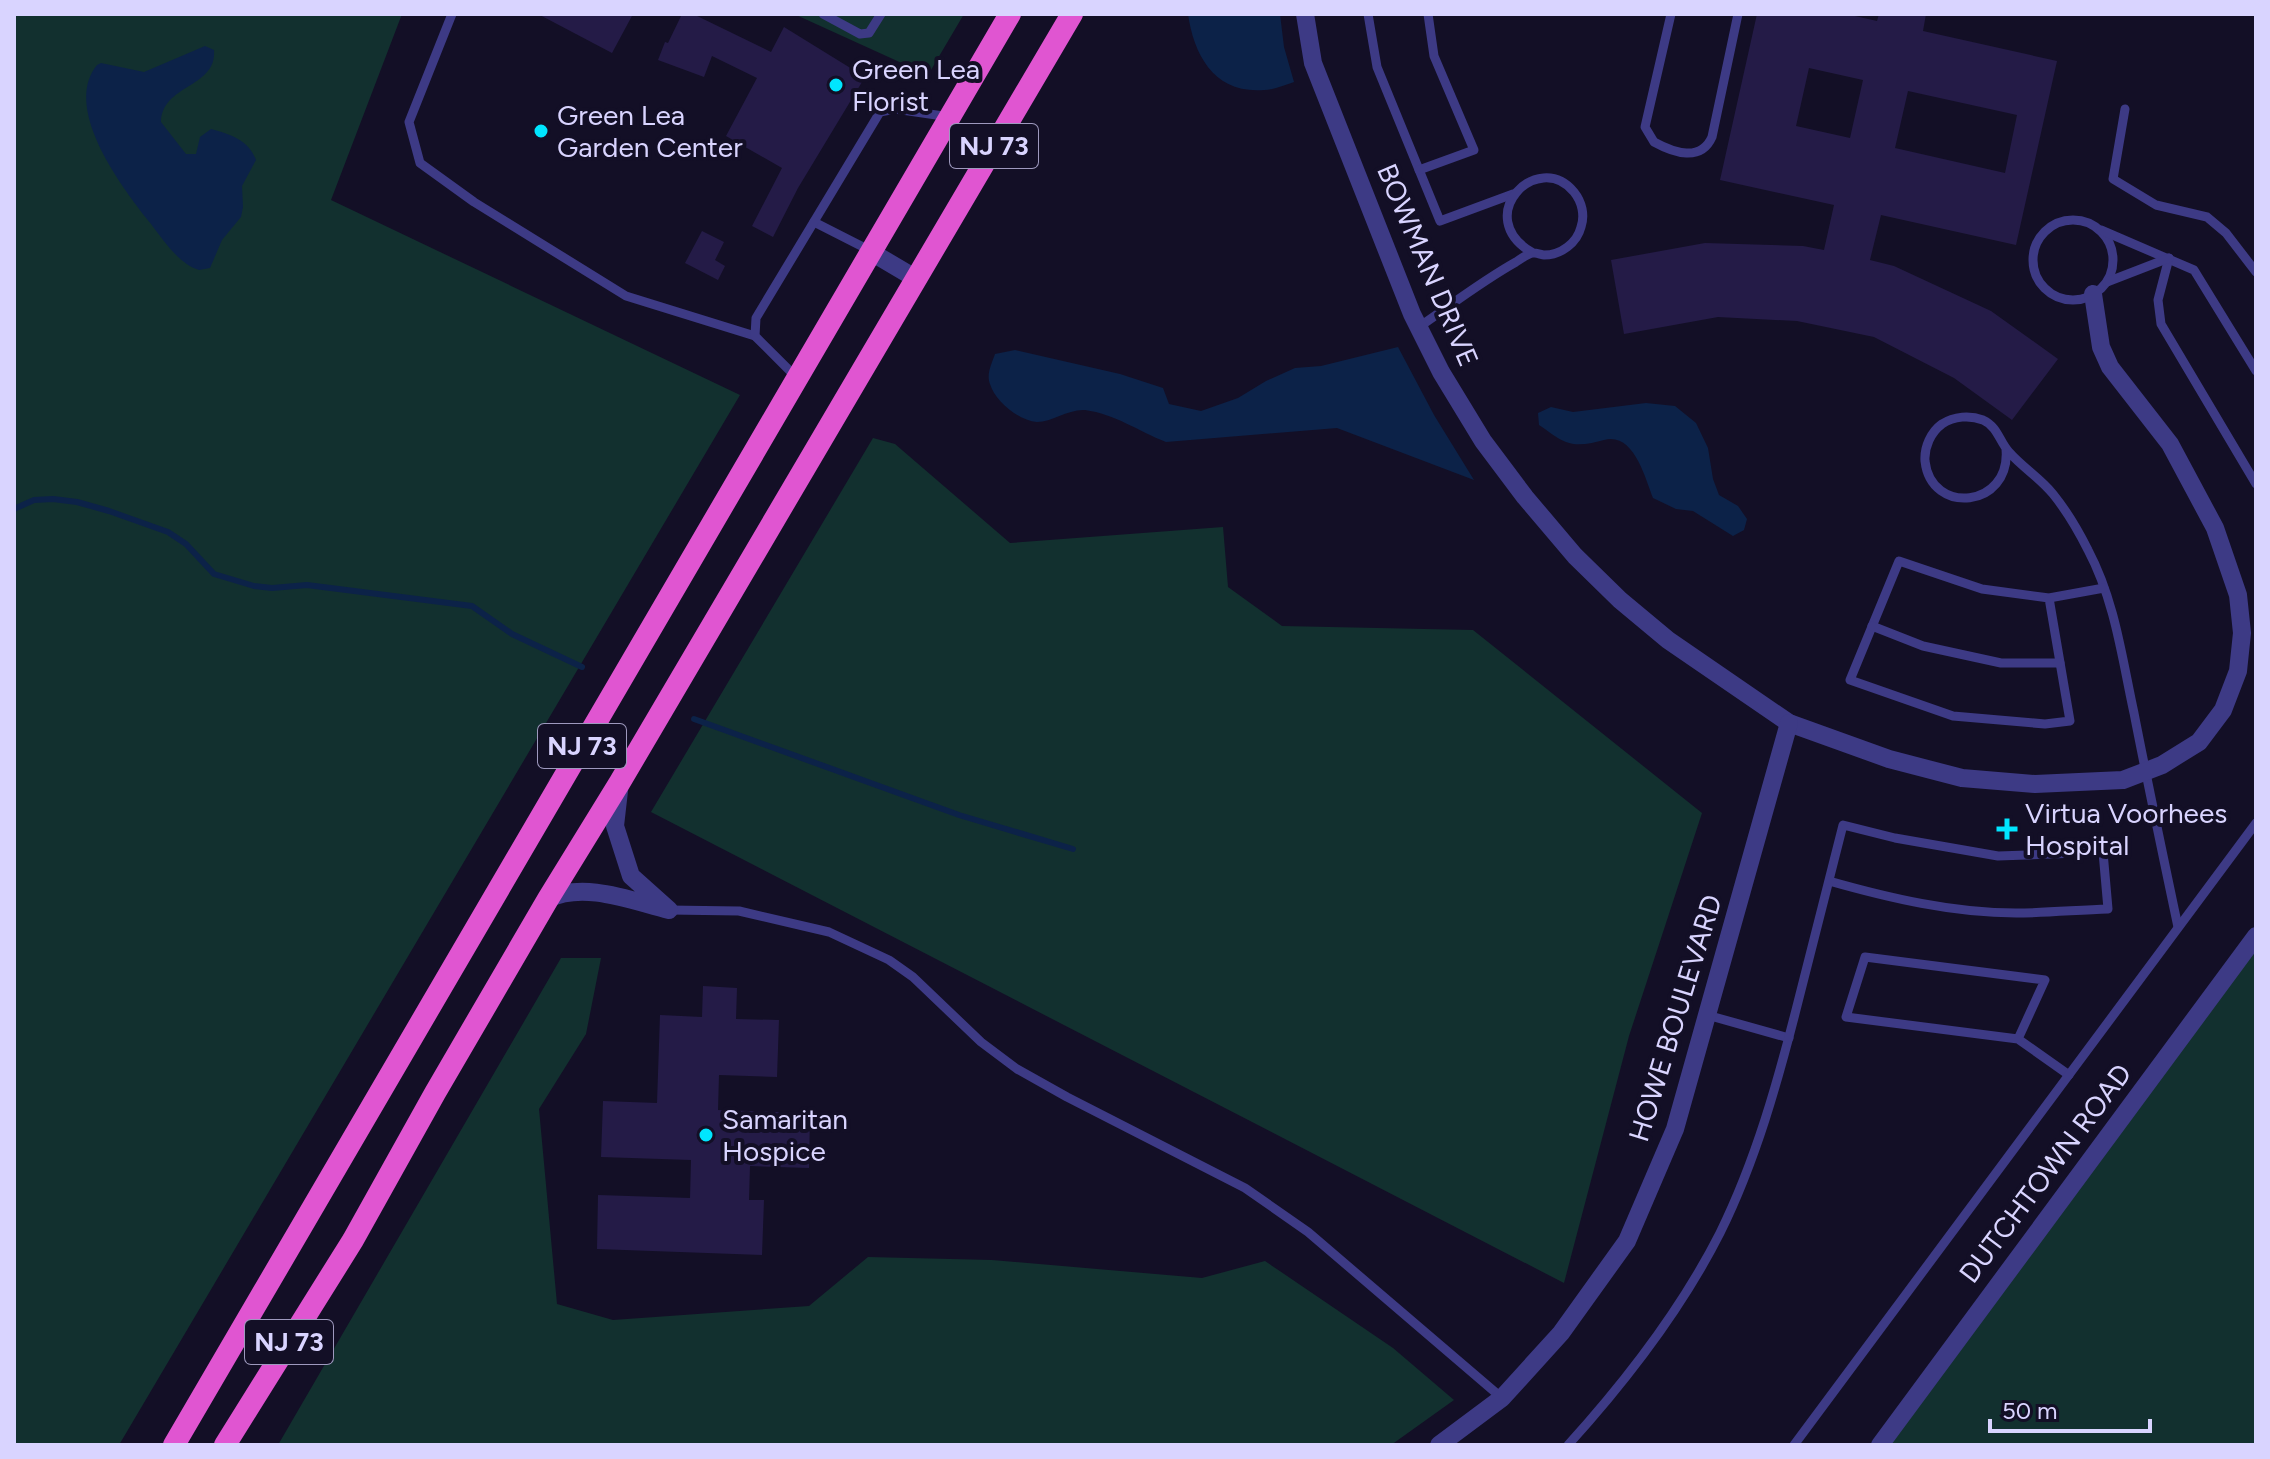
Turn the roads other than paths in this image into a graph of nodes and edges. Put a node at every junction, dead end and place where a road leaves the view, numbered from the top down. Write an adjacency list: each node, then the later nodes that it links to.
1 (452, 14): 24 (lane)
2 (823, 14): 3 (lane)
3 (881, 14)
4 (1010, 14): 12 (highway, NJ 73)
5 (1072, 14): 21 (highway, NJ 73)
6 (1305, 14): 23 (street, BOWMAN DRIVE)
7 (1368, 14): 13 (lane)
8 (1428, 14): 13 (lane)
9 (1671, 14): 10 (lane)
10 (1738, 14)
11 (2125, 109): 20 (lane)
12 (950, 117): 15 (lane); 17 (highway, NJ 73)
13 (1419, 170): 14 (lane)
14 (1513, 194): 18 (lane); 18 (lane)
15 (814, 222): 17 (lane); 24 (lane)
16 (2099, 229): 19 (lane); 22 (lane); 22 (lane)
17 (871, 252): 21 (street); 26 (highway, NJ 73)
18 (1533, 253): 23 (lane)
19 (2169, 258): 22 (lane); 25 (lane); 28 (lane)
20 (2256, 272)
21 (915, 278): 35 (highway, NJ 73)
22 (2100, 288): 34 (street, BOWMAN DRIVE)
23 (1419, 327): 33 (street, BOWMAN DRIVE)
24 (755, 336): 26 (lane)
25 (2256, 371)
26 (797, 378): 47 (highway, NJ 73)
27 (2006, 449): 27 (lane); 29 (lane)
28 (2256, 484)
29 (2104, 588): 30 (lane); 34 (lane)
30 (2049, 598): 31 (lane); 32 (lane)
31 (1872, 626): 32 (lane); 32 (lane)
32 (2060, 663)
33 (1789, 723): 34 (street, BOWMAN DRIVE); 42 (street, HOWE BOULEVARD)
34 (2146, 771): 40 (lane)
35 (620, 782): 38 (highway, NJ 73); 39 (street)
36 (2256, 823): 40 (lane)
37 (1829, 881): 37 (lane); 43 (lane)
38 (548, 899): 39 (street); 48 (highway, NJ 73)
39 (669, 910): 46 (lane)
40 (2178, 927): 45 (lane)
41 (2256, 936): 52 (street, DUTCHTOWN ROAD)
42 (1707, 1015): 43 (lane); 46 (street, HOWE BOULEVARD)
43 (1789, 1038): 50 (lane)
44 (2018, 1039): 44 (lane); 45 (lane)
45 (2069, 1075): 51 (lane)
46 (1502, 1398): 49 (street, HOWE BOULEVARD)
47 (174, 1445)
48 (225, 1445)
49 (1439, 1445)
50 (1568, 1445)
51 (1794, 1445)
52 (1880, 1445)

